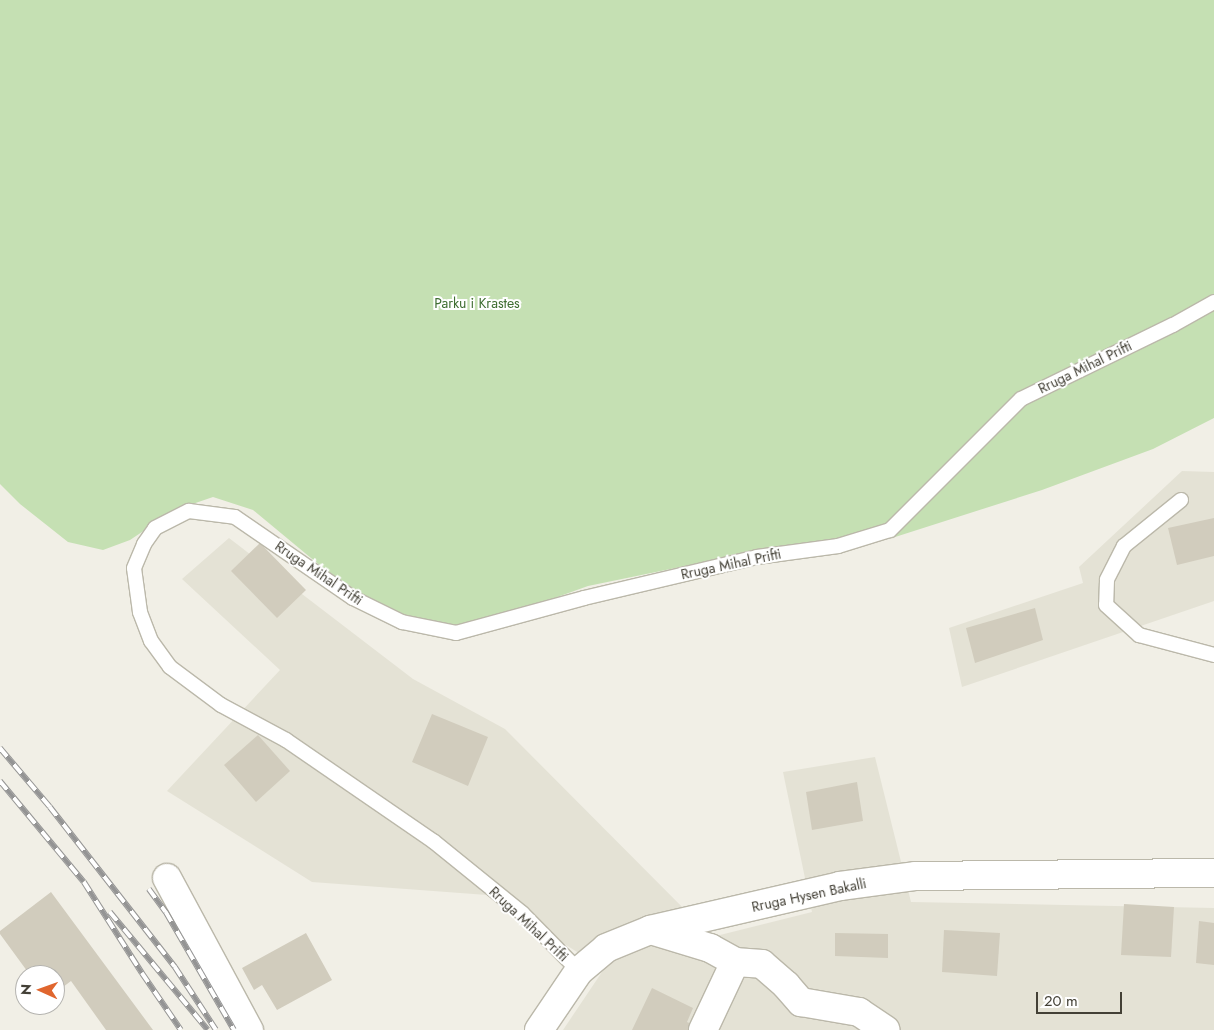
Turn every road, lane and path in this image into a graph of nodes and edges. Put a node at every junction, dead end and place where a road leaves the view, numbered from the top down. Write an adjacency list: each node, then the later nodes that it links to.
1 (1214, 302): 8 (lane, Rruga Mihal Prifti)
2 (1181, 500): 3 (lane)
3 (1214, 655)
4 (1214, 873): 6 (street, Rruga Hysen Bakalli)
5 (167, 878): 9 (street)
6 (650, 930): 7 (street); 8 (street, Rruga Hysen Bakalli)
7 (735, 962): 11 (street); 12 (street)
8 (579, 971): 10 (street, Rruga Hysen Bakalli)
9 (249, 1030)
10 (539, 1030)
11 (703, 1030)
12 (886, 1030)

